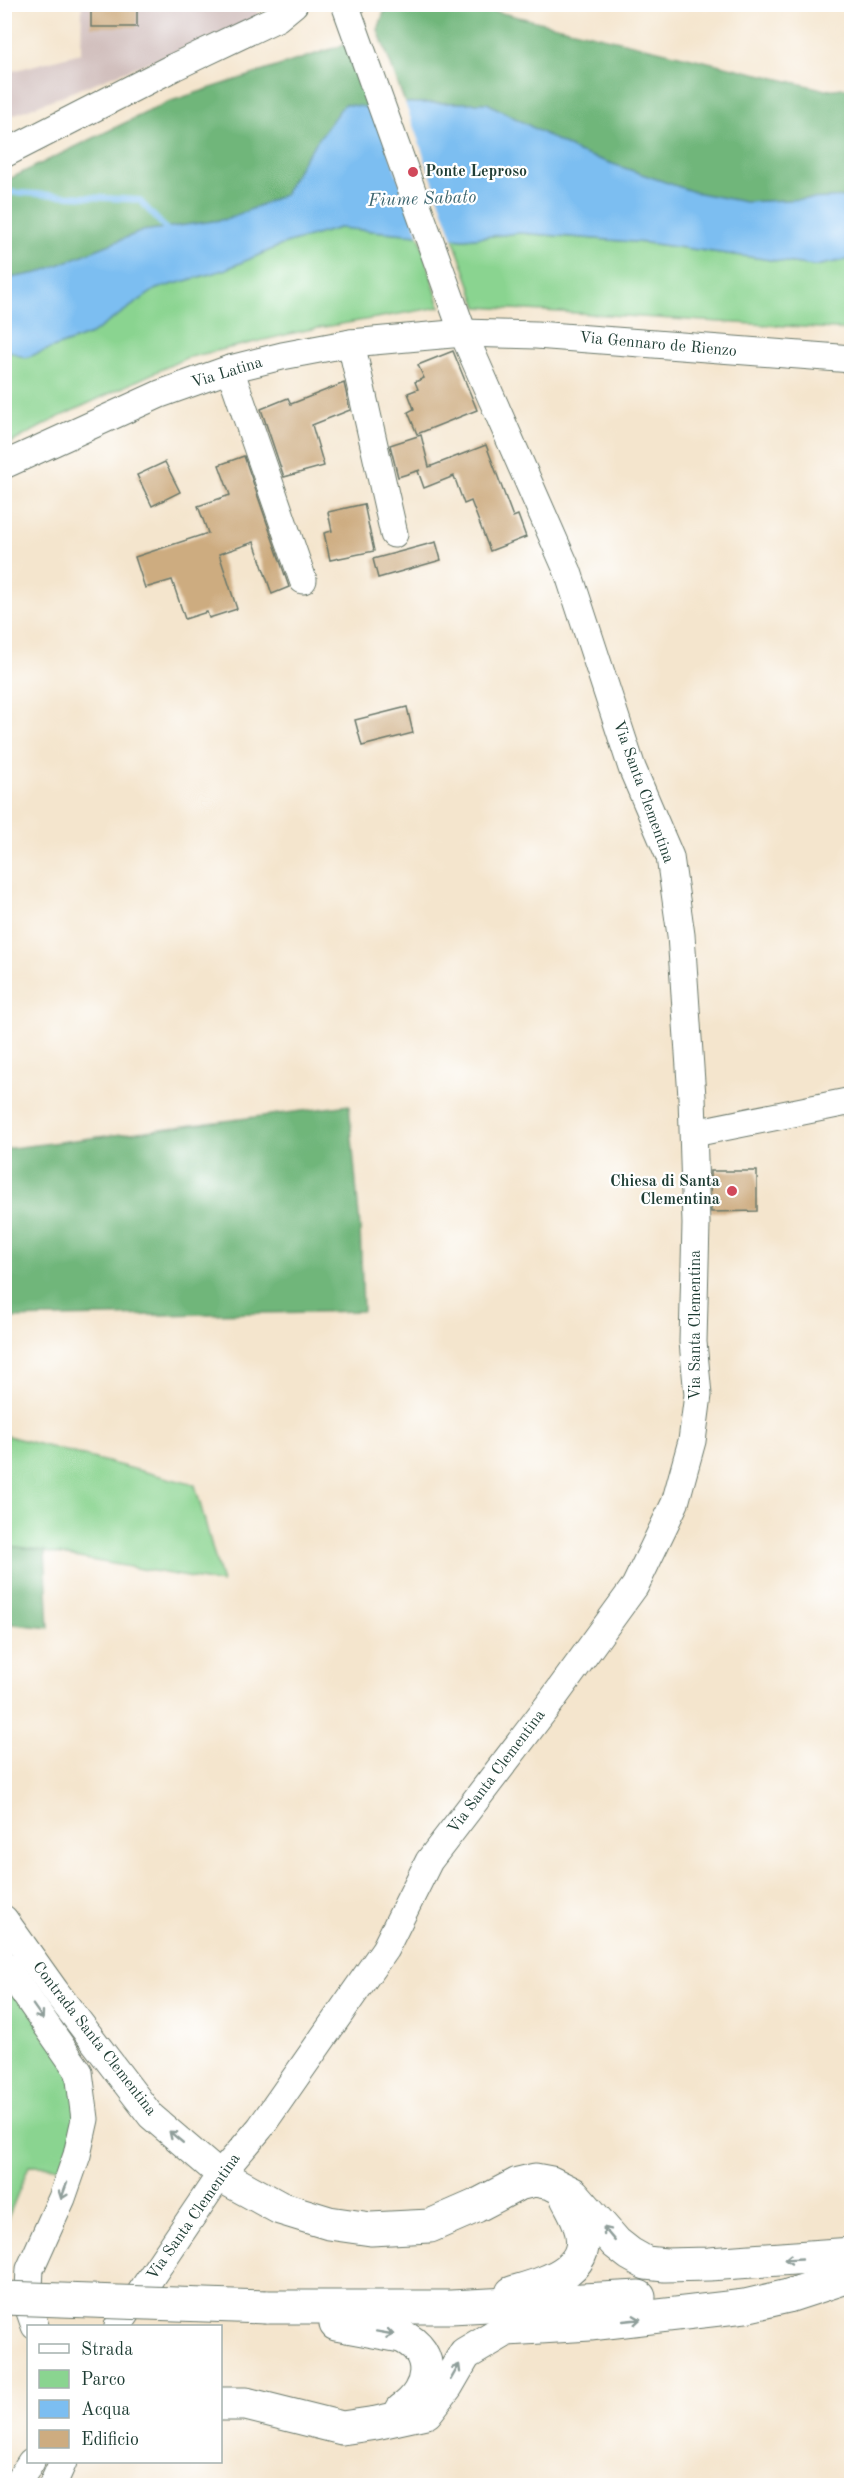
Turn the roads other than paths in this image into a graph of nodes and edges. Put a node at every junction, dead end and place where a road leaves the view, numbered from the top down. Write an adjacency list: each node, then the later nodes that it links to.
1 (294, 4): 3 (street)
2 (348, 13): 4 (street, Via Santa Clementina)
3 (4, 154)
4 (464, 333): 5 (street, Via Latina); 6 (street, Via Gennaro de Rienzo); 12 (street, Via Santa Clementina)
5 (351, 344): 7 (street, Via Latina); 9 (street)
6 (852, 359)
7 (230, 369): 8 (street, Via Latina); 10 (street)
8 (4, 465)
9 (394, 534)
10 (303, 580)
11 (852, 1101): 12 (street)
12 (693, 1132): 15 (street, Via Santa Clementina)
13 (4, 1919): 15 (street, Contrada Santa Clementina, one-way to 13)
14 (4, 1964): 21 (street, Contrada Santa Clementina, one-way to 21)
15 (220, 2175): 16 (highway); 22 (street, Via Santa Clementina)
16 (562, 2188): 17 (highway, one-way to 16); 20 (highway)
17 (849, 2270): 20 (highway); 24 (highway, one-way to 17)
18 (4, 2298): 19 (highway, bridge)
19 (266, 2307): 20 (highway); 24 (highway, one-way to 24)
20 (451, 2307)
21 (35, 2325)
22 (119, 2325)
23 (222, 2404): 24 (highway)
24 (376, 2423)
25 (63, 2463): 28 (street)
26 (28, 2470): 27 (street)
27 (15, 2486)
28 (52, 2486)

